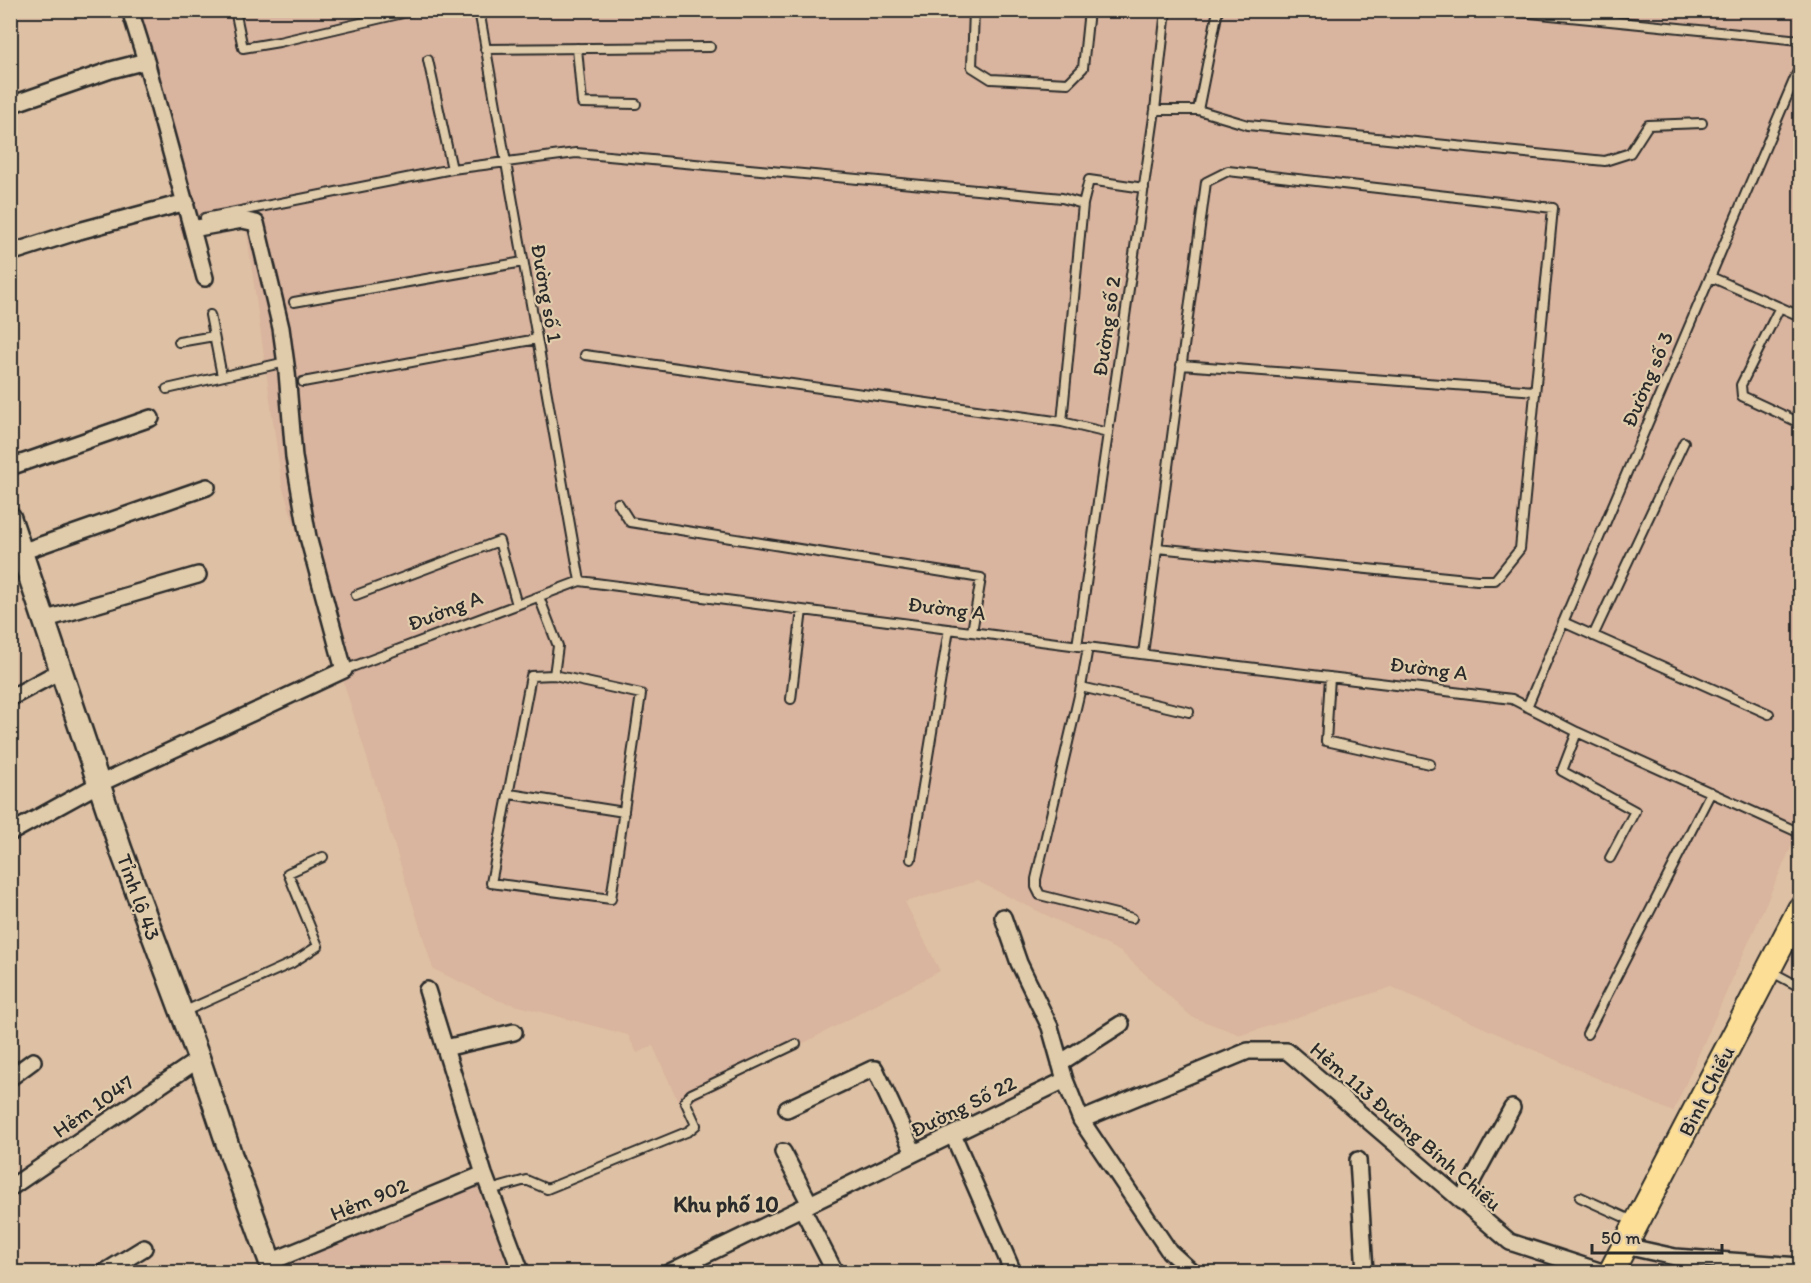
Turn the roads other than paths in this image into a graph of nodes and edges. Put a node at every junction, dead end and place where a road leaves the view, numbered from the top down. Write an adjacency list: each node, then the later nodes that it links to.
1 (130, 10): 15 (street)
2 (235, 10): 3 (lane)
3 (416, 10)
4 (478, 10): 13 (lane, Đường số 1)
5 (974, 10): 6 (lane)
6 (1089, 10)
7 (1166, 10): 19 (lane, Đường số 2)
8 (1218, 10): 20 (lane)
9 (1499, 10): 10 (lane)
10 (1800, 40)
11 (710, 47): 12 (lane)
12 (576, 48): 13 (lane); 17 (lane)
13 (485, 49): 22 (lane, Đường số 1)
14 (428, 60): 23 (lane)
15 (146, 61): 18 (street); 25 (street)
16 (1800, 66): 31 (lane, Đường số 3)
17 (636, 104)
18 (10, 105)
19 (1155, 110): 20 (lane); 24 (lane, Đường số 2)
20 (1198, 110): 21 (lane)
21 (1702, 123)
22 (505, 162): 23 (lane); 26 (lane); 30 (lane, Đường số 1)
23 (452, 169): 27 (lane)
24 (1144, 188): 26 (lane); 50 (lane, Đường số 2)
25 (186, 202): 28 (street); 29 (street)
26 (1083, 204): 48 (lane)
27 (205, 218)
28 (192, 229): 32 (street); 41 (street)
29 (10, 253)
30 (523, 262): 33 (lane); 38 (lane, Đường số 1)
31 (1711, 277): 34 (lane); 65 (lane, Đường số 3)
32 (205, 278)
33 (294, 302)
34 (1780, 307): 36 (lane); 49 (lane)
35 (210, 315): 37 (lane)
36 (1800, 316)
37 (214, 336): 39 (lane); 43 (lane)
38 (537, 339): 44 (lane); 59 (lane, Đường số 1)
39 (179, 342)
40 (585, 355): 48 (lane)
41 (286, 362): 43 (lane); 72 (street)
42 (1181, 365): 46 (lane); 46 (lane); 56 (lane)
43 (222, 376): 45 (lane)
44 (303, 382)
45 (167, 388)
46 (1535, 391): 56 (lane)
47 (151, 418): 52 (street)
48 (1062, 422): 50 (lane)
49 (1800, 423)
50 (1108, 433): 69 (lane, Đường số 2)
51 (1684, 441): 68 (lane)
52 (10, 467)
53 (207, 487): 57 (street)
54 (618, 503): 67 (lane)
55 (10, 518): 57 (main road, Tỉnh lộ 43)
56 (1157, 548): 71 (lane)
57 (21, 552): 64 (main road, Tỉnh lộ 43)
58 (198, 575): 64 (street)
59 (580, 581): 61 (lane, Đường A); 63 (lane, Đường A)
60 (356, 595): 62 (lane)
61 (539, 597): 62 (lane, Đường A); 74 (lane)
62 (517, 605): 72 (lane, Đường A)
63 (802, 610): 66 (lane, Đường A); 78 (lane)
64 (43, 620): 73 (main road, Tỉnh lộ 43)
65 (1563, 622): 68 (lane); 79 (lane, Đường số 3)
66 (949, 629): 67 (lane, Đường A); 92 (lane)
67 (972, 632): 69 (lane, Đường A)
68 (1593, 636): 81 (lane)
69 (1077, 646): 70 (lane, Đường A)
70 (1088, 647): 71 (lane, Đường A); 76 (lane)
71 (1143, 654): 75 (lane, Đường A)
72 (344, 670): 84 (street, Đường A)
73 (60, 671): 77 (street); 84 (main road, Tỉnh lộ 43)
74 (554, 675): 86 (lane); 87 (lane)
75 (1330, 677): 79 (lane, Đường A); 83 (lane)
76 (1081, 687): 80 (lane); 95 (lane)
77 (10, 698)
78 (791, 699)
79 (1527, 706): 82 (lane, Đường A)
80 (1189, 712)
81 (1769, 714)
82 (1576, 732): 85 (lane, Đường A); 91 (lane)
83 (1430, 764)
84 (99, 784): 88 (street, Đường A); 99 (main road, Tỉnh lộ 43)
85 (1711, 792): 89 (lane, Đường A); 102 (lane)
86 (510, 794): 87 (lane); 87 (lane)
87 (624, 812)
88 (10, 832)
89 (1800, 833)
90 (323, 857): 99 (lane)
91 (1610, 858)
92 (911, 859)
93 (1800, 909): 96 (main road, Bình Chiểu)
94 (1003, 917): 107 (street)
95 (1132, 918)
96 (1769, 970): 97 (lane); 123 (main road, Bình Chiểu)
97 (1800, 987)
98 (428, 990): 104 (street)
99 (182, 1012): 105 (main road, Tỉnh lộ 43)
100 (1121, 1024): 107 (street)
101 (514, 1032): 104 (street)
102 (1587, 1034)
103 (796, 1044): 119 (lane)
104 (445, 1048): 117 (street)
105 (199, 1059): 118 (street, Hẻm 1047); 127 (main road, Tỉnh lộ 43)
106 (33, 1061): 108 (street)
107 (1060, 1063): 109 (street)
108 (10, 1078)
109 (1065, 1080): 112 (street); 113 (street, Đường Số 22)
110 (1512, 1108): 121 (street)
111 (787, 1109): 115 (street)
112 (1081, 1120): 121 (street, Hẻm 113 Đường Bính Chiếu); 133 (street)
113 (953, 1135): 115 (street, Đường Số 22); 132 (street)
114 (783, 1152): 122 (street)
115 (914, 1154): 122 (street, Đường Số 22)
116 (1358, 1160): 134 (street)
117 (484, 1174): 119 (street); 127 (street, Hẻm 902)
118 (10, 1188)
119 (490, 1190): 129 (street)
120 (1580, 1197): 123 (lane)
121 (1461, 1201): 135 (street, Hẻm 113 Đường Bính Chiếu)
122 (806, 1206): 130 (street, Đường Số 22); 131 (street)
123 (1637, 1223): 124 (main road, Bình Chiểu)
124 (1625, 1246): 126 (street); 136 (main road, Bình Chiểu)
125 (144, 1248): 128 (street)
126 (1800, 1266)
127 (272, 1267)
128 (105, 1272)
129 (521, 1272)
130 (670, 1272)
131 (835, 1272)
132 (1013, 1272)
133 (1192, 1272)
134 (1365, 1272)
135 (1602, 1272)
136 (1611, 1272)

